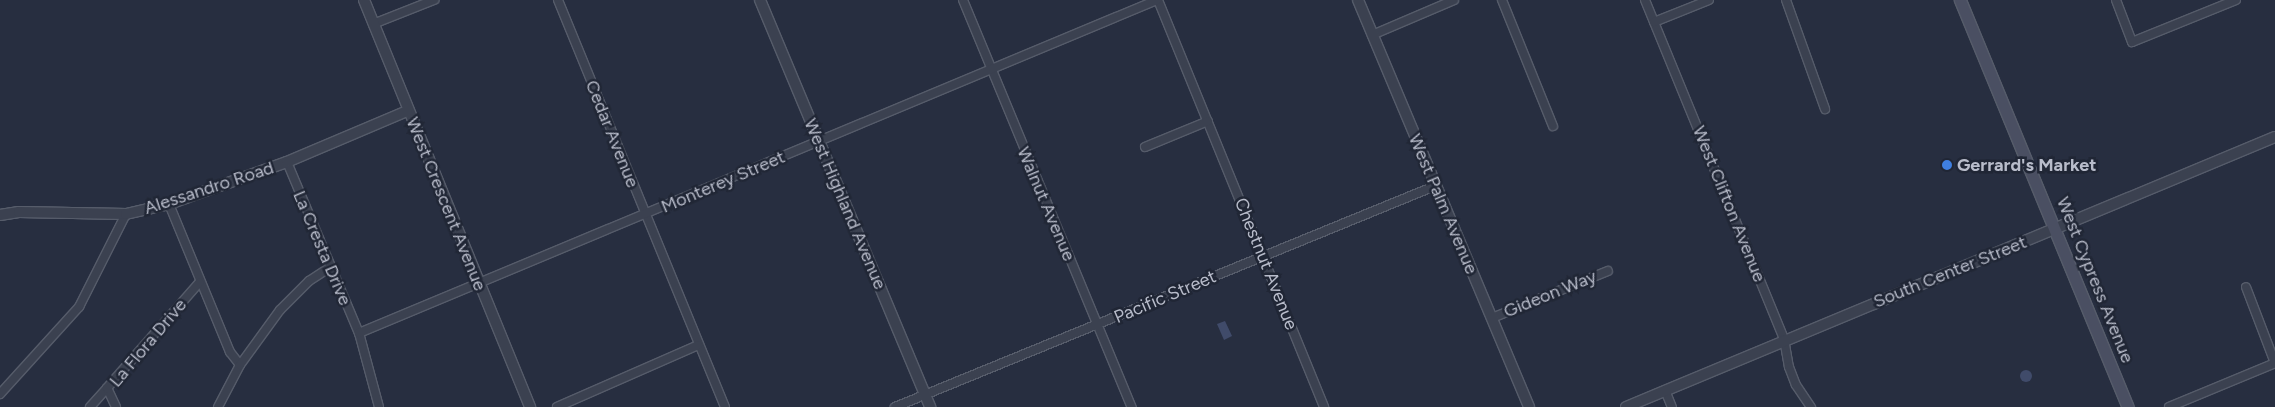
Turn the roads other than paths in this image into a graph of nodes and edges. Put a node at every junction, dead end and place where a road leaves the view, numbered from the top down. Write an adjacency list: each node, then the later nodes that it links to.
1 (364, 0): 17 (street, West Crescent Avenue)
2 (434, 0): 17 (street)
3 (558, 0): 32 (street, Cedar Avenue)
4 (760, 0): 25 (street, West Highland Avenue)
5 (962, 0): 19 (street, Walnut Avenue)
6 (1158, 0): 19 (street, Monterey Street); 22 (street, Chestnut Avenue)
7 (1358, 0): 18 (street, West Palm Avenue)
8 (1454, 0): 18 (street)
9 (1502, 0): 23 (street)
10 (1644, 0): 16 (street, West Clifton Avenue)
11 (1709, 0): 16 (street)
12 (1786, 0): 20 (street)
13 (1960, 0): 33 (main road, West Cypress Avenue)
14 (2116, 0): 15 (street)
15 (2236, 0)
16 (1654, 22): 43 (street, West Clifton Avenue)
17 (373, 24): 21 (street, West Crescent Avenue)
18 (1372, 35): 28 (street, West Palm Avenue)
19 (990, 69): 25 (street, Monterey Street); 41 (street, Walnut Avenue)
20 (1825, 109)
21 (407, 111): 27 (street, Alessandro Road); 38 (street, West Crescent Avenue)
22 (1208, 121): 26 (street); 34 (street, Chestnut Avenue)
23 (1553, 126)
24 (2275, 138): 33 (street, South Center Street)
25 (819, 141): 32 (street, Monterey Street); 49 (street, West Highland Avenue)
26 (1145, 147)
27 (287, 162): 29 (street, Alessandro Road); 35 (street, La Cresta Drive)
28 (1435, 186): 34 (street, Pacific Street); 40 (street, West Palm Avenue)
29 (169, 204): 30 (street, Alessandro Road); 37 (street)
30 (126, 214): 31 (street, Alessandro Road); 48 (street)
31 (0, 216)
32 (644, 216): 38 (street, Monterey Street); 44 (street, Cedar Avenue)
33 (2055, 230): 43 (street, South Center Street); 65 (main road, West Cypress Avenue)
34 (1264, 256): 41 (street, Pacific Street); 60 (street, Chestnut Avenue)
35 (329, 268): 42 (street, La Cresta Drive); 45 (street)
36 (1608, 270): 40 (street, Gideon Way)
37 (199, 283): 45 (street); 46 (street, La Flora Drive)
38 (478, 283): 42 (street, Monterey Street); 54 (street, West Crescent Avenue)
39 (2246, 287): 66 (street)
40 (1492, 318): 61 (street, West Palm Avenue)
41 (1097, 325): 49 (street, Pacific Street); 59 (street, Walnut Avenue)
42 (359, 333): 53 (street)
43 (1784, 339): 47 (street, South Center Street); 64 (street, West Clifton Avenue)
44 (698, 345): 55 (street); 56 (street, Cedar Avenue)
45 (240, 364): 52 (street)
46 (107, 388): 50 (street); 51 (street, La Flora Drive)
47 (1665, 390): 62 (street, South Center Street); 63 (street)
48 (0, 394)
49 (925, 395): 57 (street, Pacific Street); 58 (street, West Highland Avenue)
50 (90, 407)
51 (116, 407)
52 (218, 407)
53 (379, 407)
54 (530, 407)
55 (557, 407)
56 (724, 407)
57 (895, 407)
58 (930, 407)
59 (1132, 407)
60 (1324, 407)
61 (1529, 407)
62 (1626, 407)
63 (1672, 407)
64 (1811, 407)
65 (2128, 407)
66 (2170, 407)

